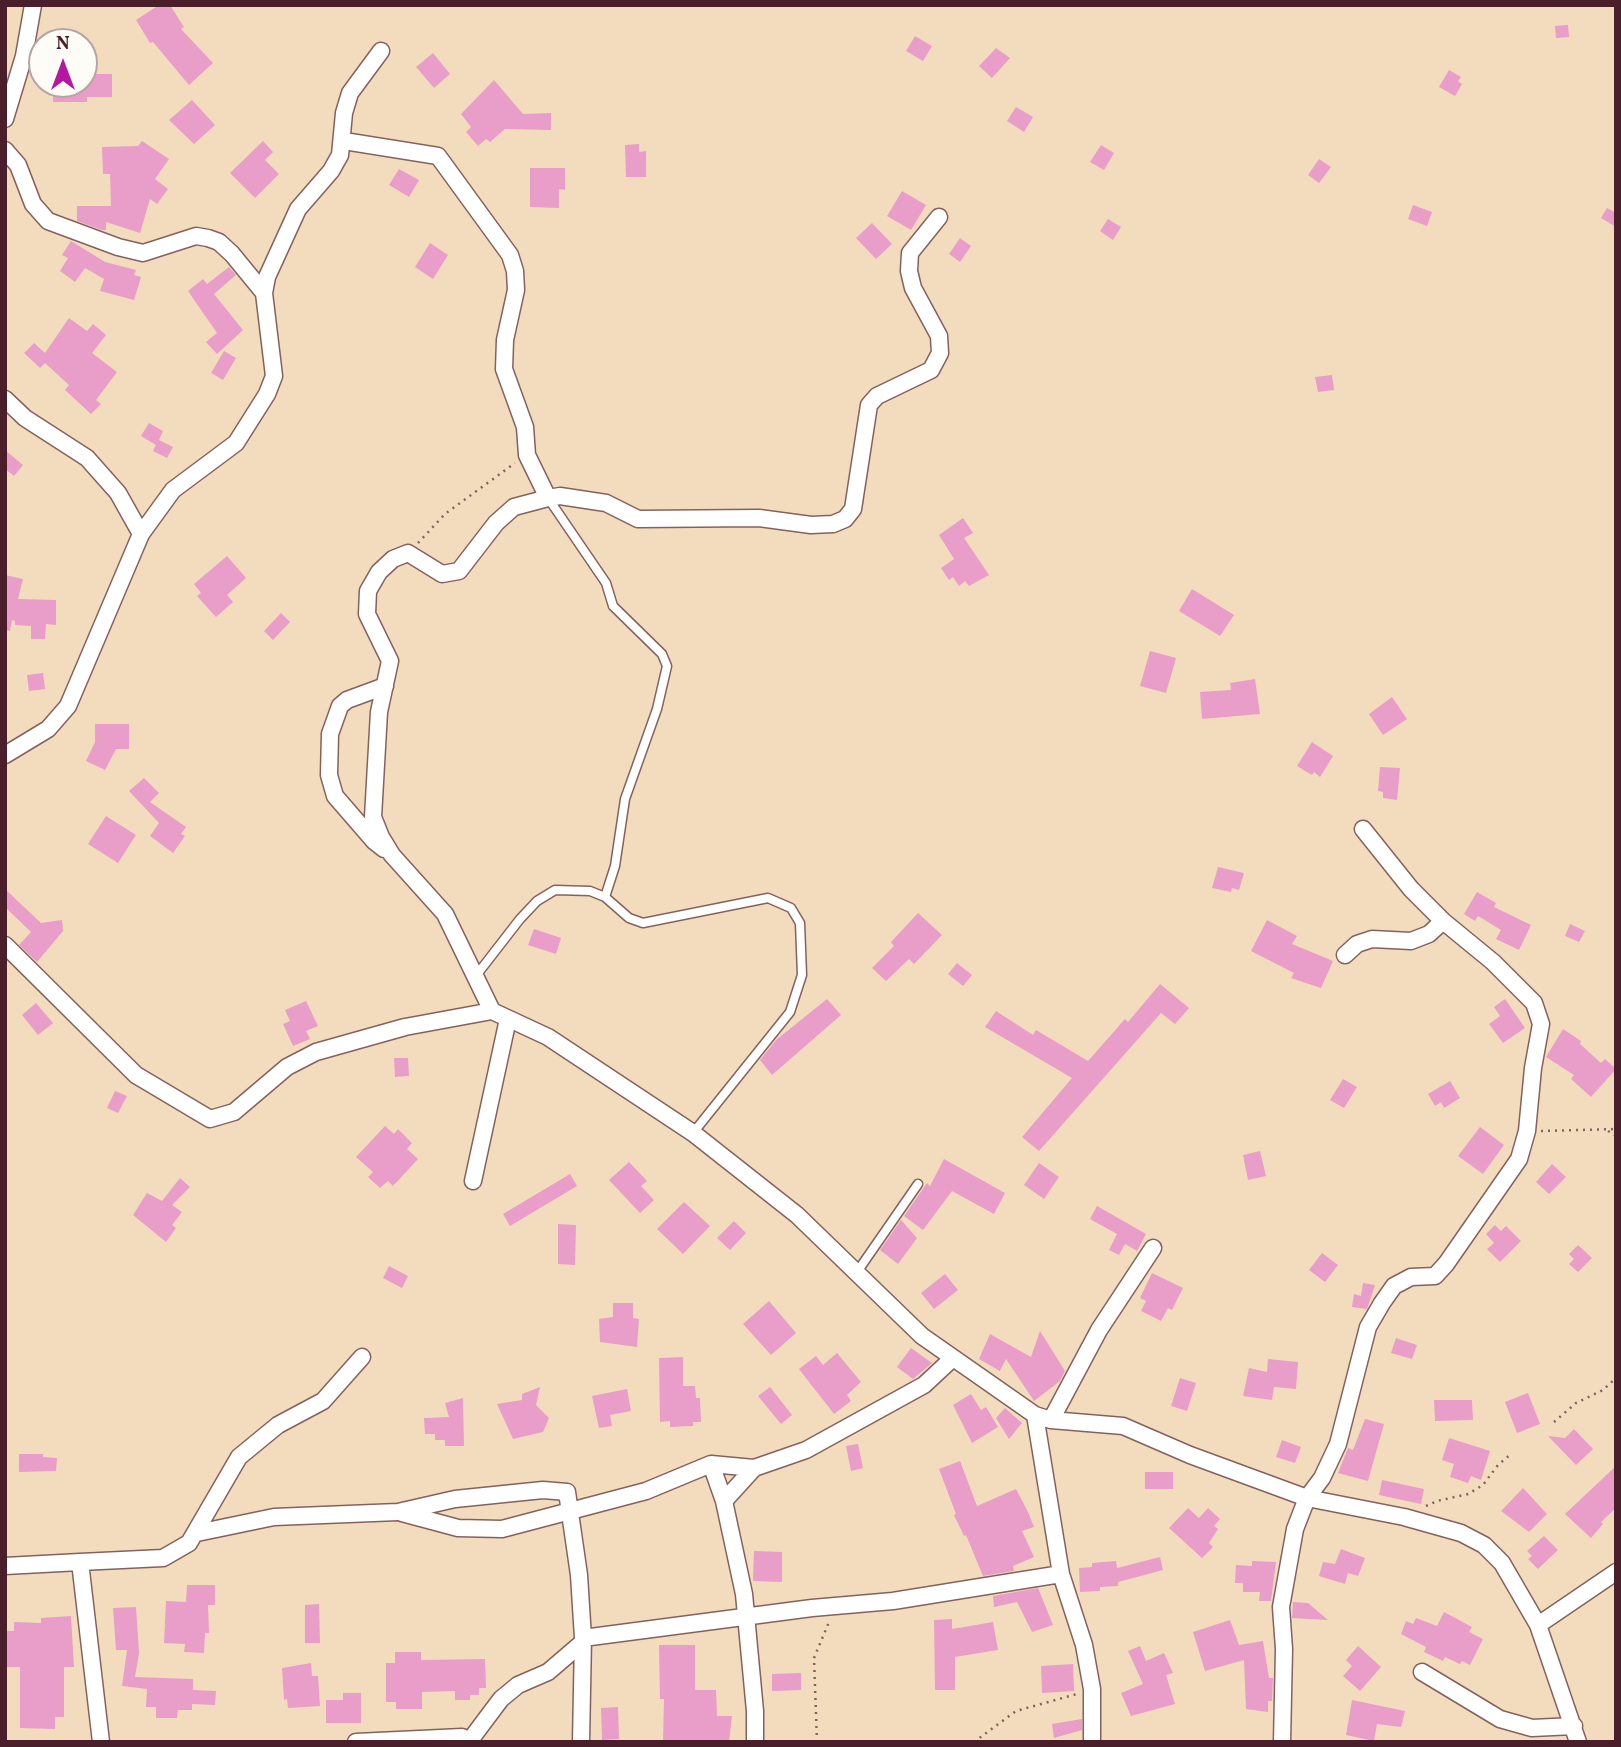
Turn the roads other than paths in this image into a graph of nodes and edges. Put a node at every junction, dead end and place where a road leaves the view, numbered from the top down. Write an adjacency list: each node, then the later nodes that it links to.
1 (33, 5): 3 (street)
2 (381, 51): 4 (street)
3 (5, 119)
4 (344, 141): 7 (street); 9 (street)
5 (5, 150): 7 (street)
6 (939, 218): 9 (street)
7 (264, 293): 10 (street)
8 (5, 399): 10 (street)
9 (548, 498): 11 (street); 15 (lane)
10 (141, 534): 12 (street)
11 (385, 687): 14 (street); 14 (street)
12 (5, 755)
13 (1363, 829): 16 (street)
14 (392, 855): 19 (street)
15 (605, 897): 19 (lane); 22 (lane)
16 (1443, 922): 18 (street); 32 (street)
17 (5, 945): 20 (street)
18 (1345, 955)
19 (475, 977): 20 (street)
20 (492, 1011): 21 (street)
21 (508, 1018): 22 (street); 23 (street)
22 (693, 1133): 26 (street)
23 (473, 1181)
24 (918, 1184): 26 (lane)
25 (1153, 1248): 29 (street)
26 (857, 1272): 28 (street)
27 (362, 1357): 36 (street)
28 (953, 1358): 29 (street); 31 (street)
29 (1043, 1418): 32 (street); 40 (street)
30 (711, 1464): 31 (street); 33 (street); 34 (street)
31 (754, 1468): 33 (street)
32 (1307, 1498): 42 (street); 52 (street)
33 (724, 1501): 41 (street)
34 (570, 1510): 35 (street); 35 (street); 43 (street)
35 (398, 1512): 36 (street)
36 (197, 1533): 37 (street)
37 (80, 1562): 38 (street); 47 (street)
38 (5, 1566)
39 (1616, 1572): 42 (street)
40 (1062, 1574): 41 (street); 51 (street)
41 (746, 1617): 43 (street); 50 (street)
42 (1538, 1625): 45 (street)
43 (583, 1640): 46 (street); 49 (street)
44 (1422, 1672): 45 (street)
45 (1576, 1734)
46 (472, 1740): 48 (street)
47 (101, 1742)
48 (356, 1742)
49 (581, 1742)
50 (755, 1742)
51 (1091, 1742)
52 (1282, 1742)

